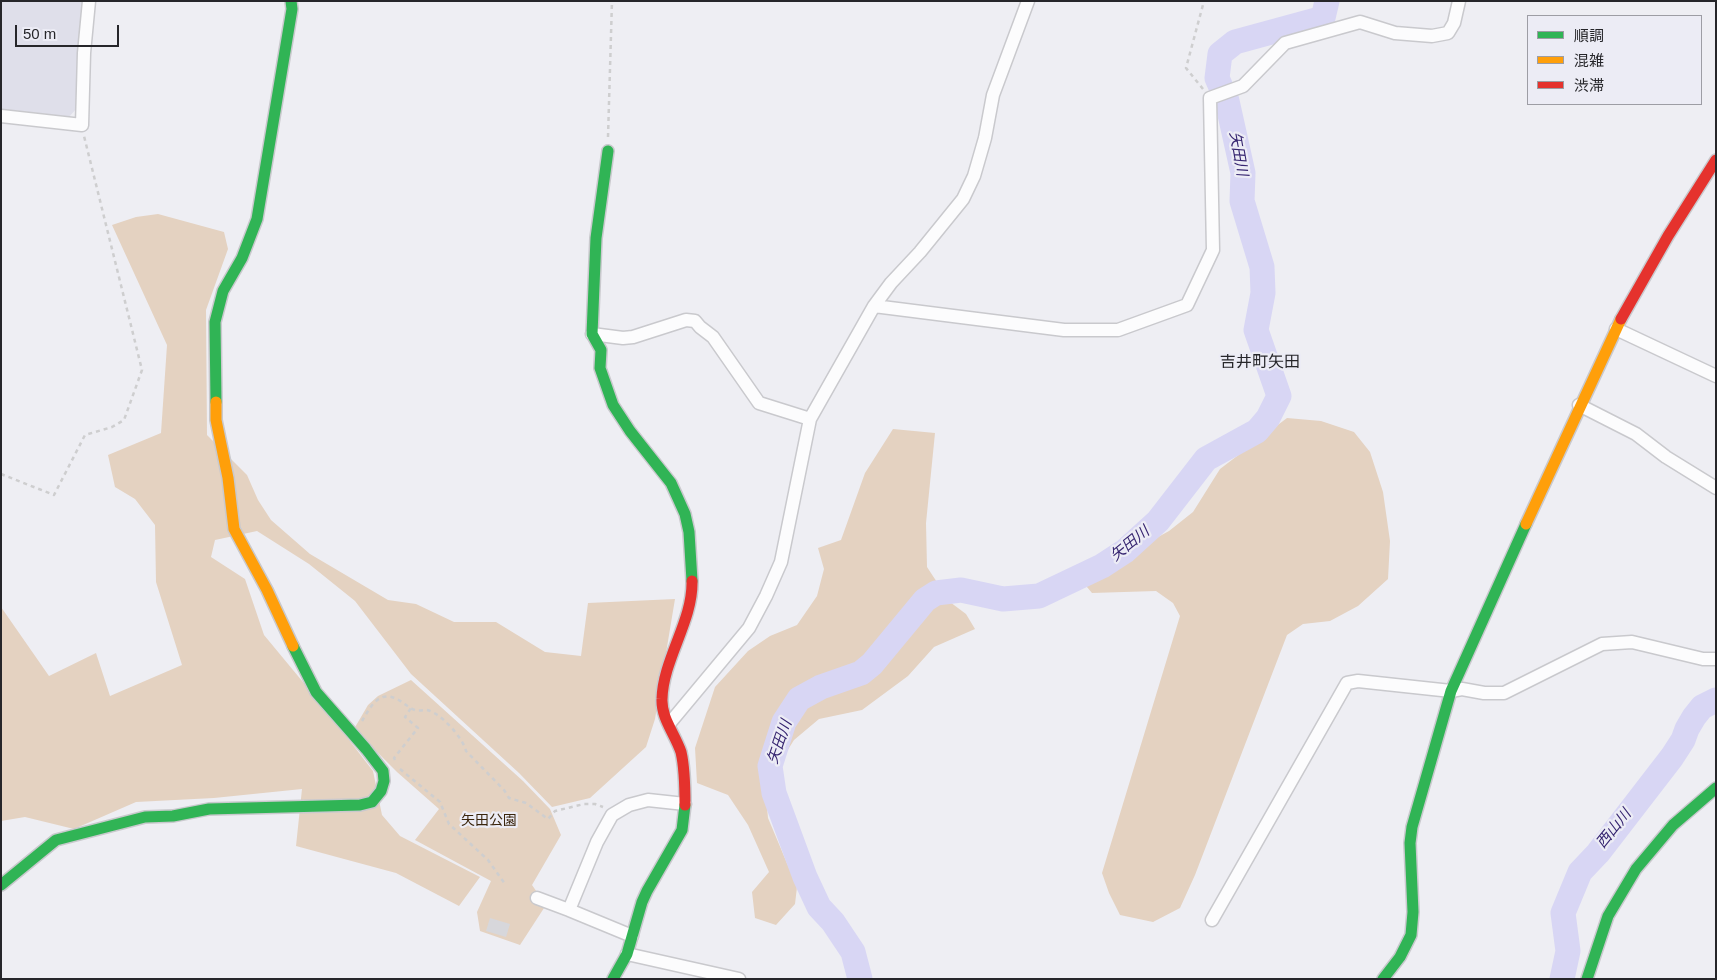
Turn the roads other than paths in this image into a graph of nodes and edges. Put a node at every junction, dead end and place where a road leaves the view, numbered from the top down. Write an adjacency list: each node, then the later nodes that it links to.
1 (89, 1): 5 (street)
2 (291, 1): 20 (street)
3 (1028, 1): 8 (street)
4 (1459, 1): 8 (street)
5 (1, 116)
6 (608, 151): 10 (street)
7 (1716, 160): 9 (street)
8 (874, 306): 13 (street)
9 (1616, 329): 11 (street); 12 (street)
10 (592, 334): 13 (street); 17 (street)
11 (1716, 376)
12 (1579, 405): 14 (street); 16 (street)
13 (810, 419): 17 (street)
14 (1716, 488)
15 (1716, 659): 16 (street)
16 (1451, 691): 23 (street); 28 (street)
17 (668, 724): 19 (street)
18 (1716, 788): 29 (street)
19 (685, 804): 22 (street); 24 (street)
20 (1, 885)
21 (537, 898): 22 (street)
22 (569, 910): 24 (street)
23 (1212, 920)
24 (632, 936): 25 (street)
25 (627, 954): 26 (street); 27 (street)
26 (613, 979)
27 (739, 979)
28 (1382, 979)
29 (1587, 979)

